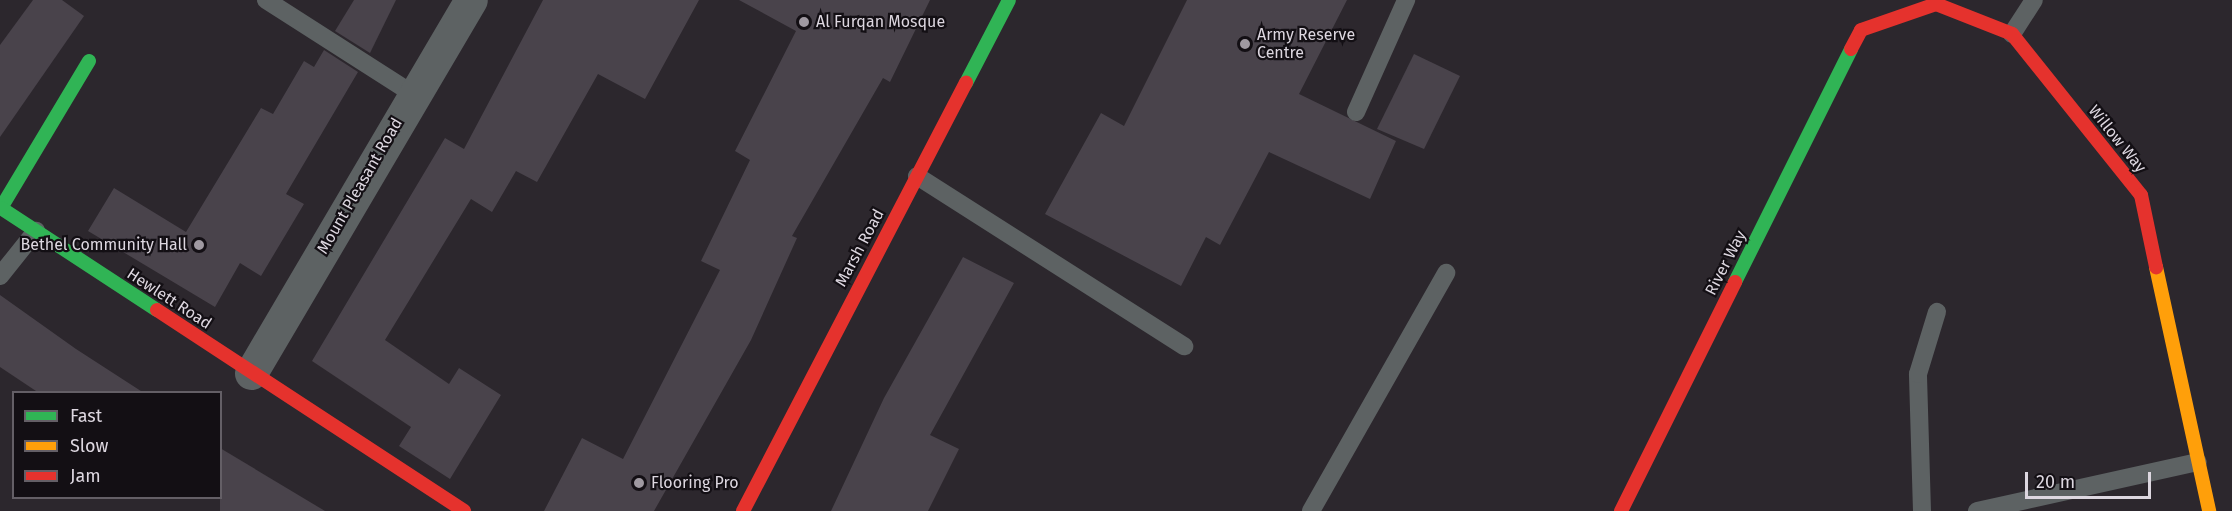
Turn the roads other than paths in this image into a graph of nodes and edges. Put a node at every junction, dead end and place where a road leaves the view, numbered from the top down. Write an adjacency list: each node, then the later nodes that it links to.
1 (266, 0): 9 (lane)
2 (471, 0): 9 (street, Mount Pleasant Road)
3 (1009, 0): 11 (street, Marsh Road)
4 (1406, 0): 10 (lane)
5 (2034, 0): 7 (lane)
6 (1861, 30): 7 (street, Willow Way); 22 (street, River Way)
7 (2012, 34): 18 (street, Willow Way)
8 (89, 61): 12 (street, Hewlett Road)
9 (413, 94): 17 (street, Mount Pleasant Road)
10 (1356, 112)
11 (917, 176): 16 (lane); 20 (street, Marsh Road)
12 (36, 231): 14 (lane); 17 (street, Hewlett Road)
13 (1446, 273): 21 (lane)
14 (0, 276)
15 (1937, 312): 23 (lane)
16 (1184, 346)
17 (251, 373): 19 (street, Hewlett Road)
18 (2198, 462): 24 (lane); 25 (street, Willow Way)
19 (464, 511)
20 (743, 511)
21 (1311, 511)
22 (1621, 511)
23 (1922, 511)
24 (1977, 511)
25 (2209, 511)

